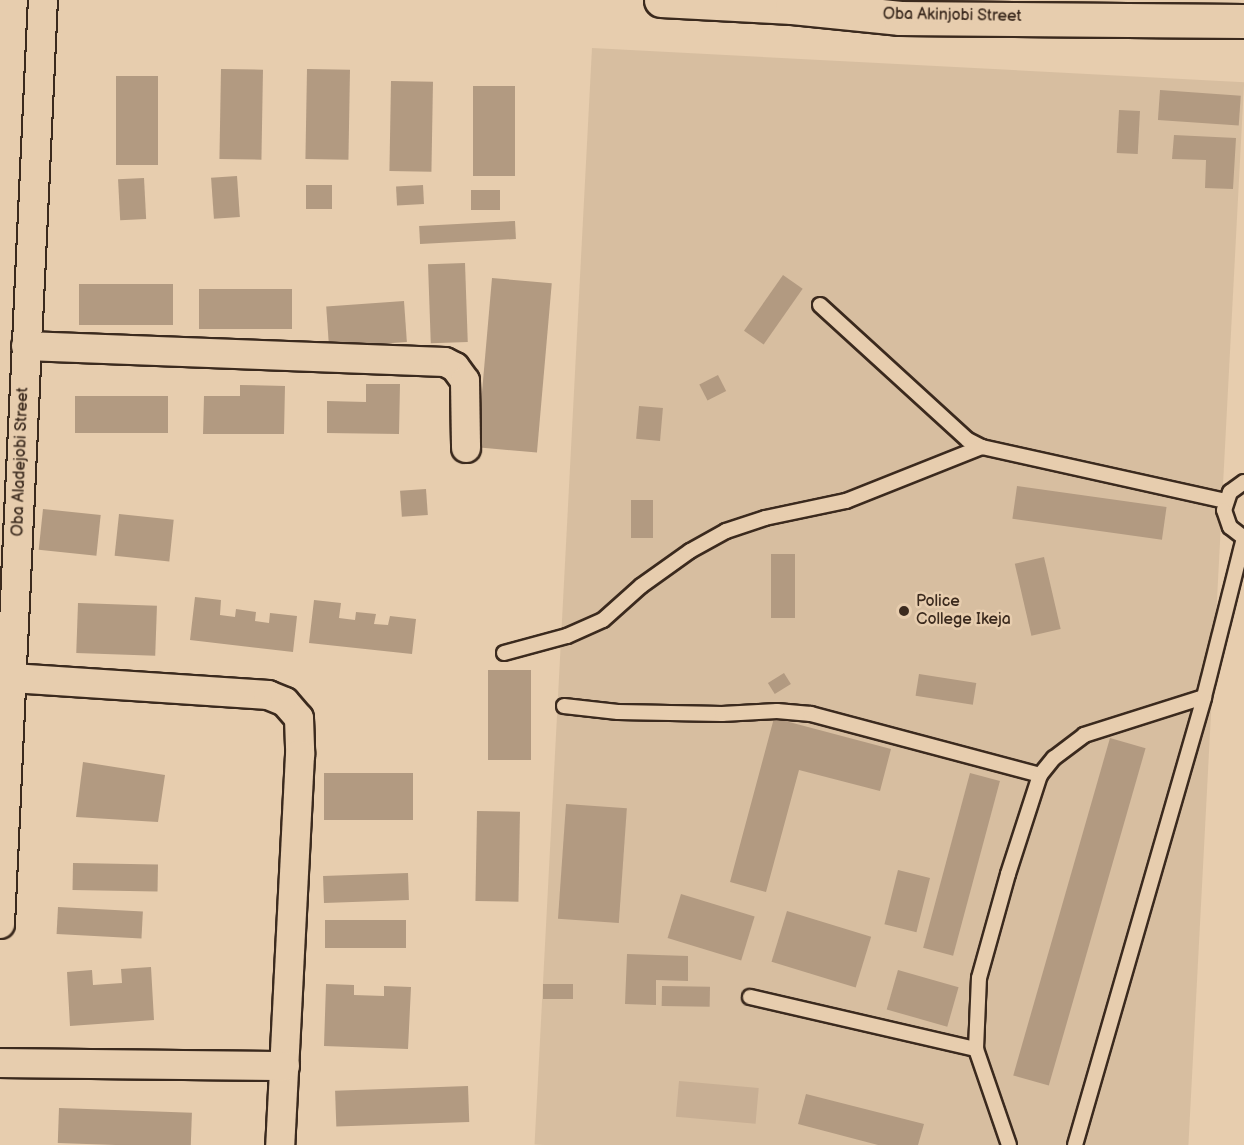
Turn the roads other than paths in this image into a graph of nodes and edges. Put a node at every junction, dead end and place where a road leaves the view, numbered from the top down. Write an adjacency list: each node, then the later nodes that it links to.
1 (43, 0): 6 (street, Oba Aladejobi Street)
2 (662, 0): 3 (street, Oba Akinjobi Street)
3 (904, 9): 4 (street, Oba Akinjobi Street)
4 (1244, 21)
5 (820, 305): 7 (lane)
6 (26, 346): 8 (street); 13 (street, Oba Aladejobi Street)
7 (982, 447): 10 (lane); 12 (lane)
8 (466, 448)
9 (1244, 482): 10 (lane)
10 (1226, 501): 11 (lane)
11 (1244, 538): 14 (lane)
12 (504, 653)
13 (12, 678): 17 (street, Oba Aladejobi Street); 21 (street)
14 (1204, 697): 16 (lane); 24 (lane)
15 (564, 706): 16 (lane)
16 (1040, 775): 19 (lane)
17 (0, 924)
18 (750, 997): 19 (lane)
19 (976, 1048): 23 (lane)
20 (0, 1063): 21 (street)
21 (285, 1066): 22 (street)
22 (280, 1145)
23 (1009, 1145)
24 (1075, 1145)

